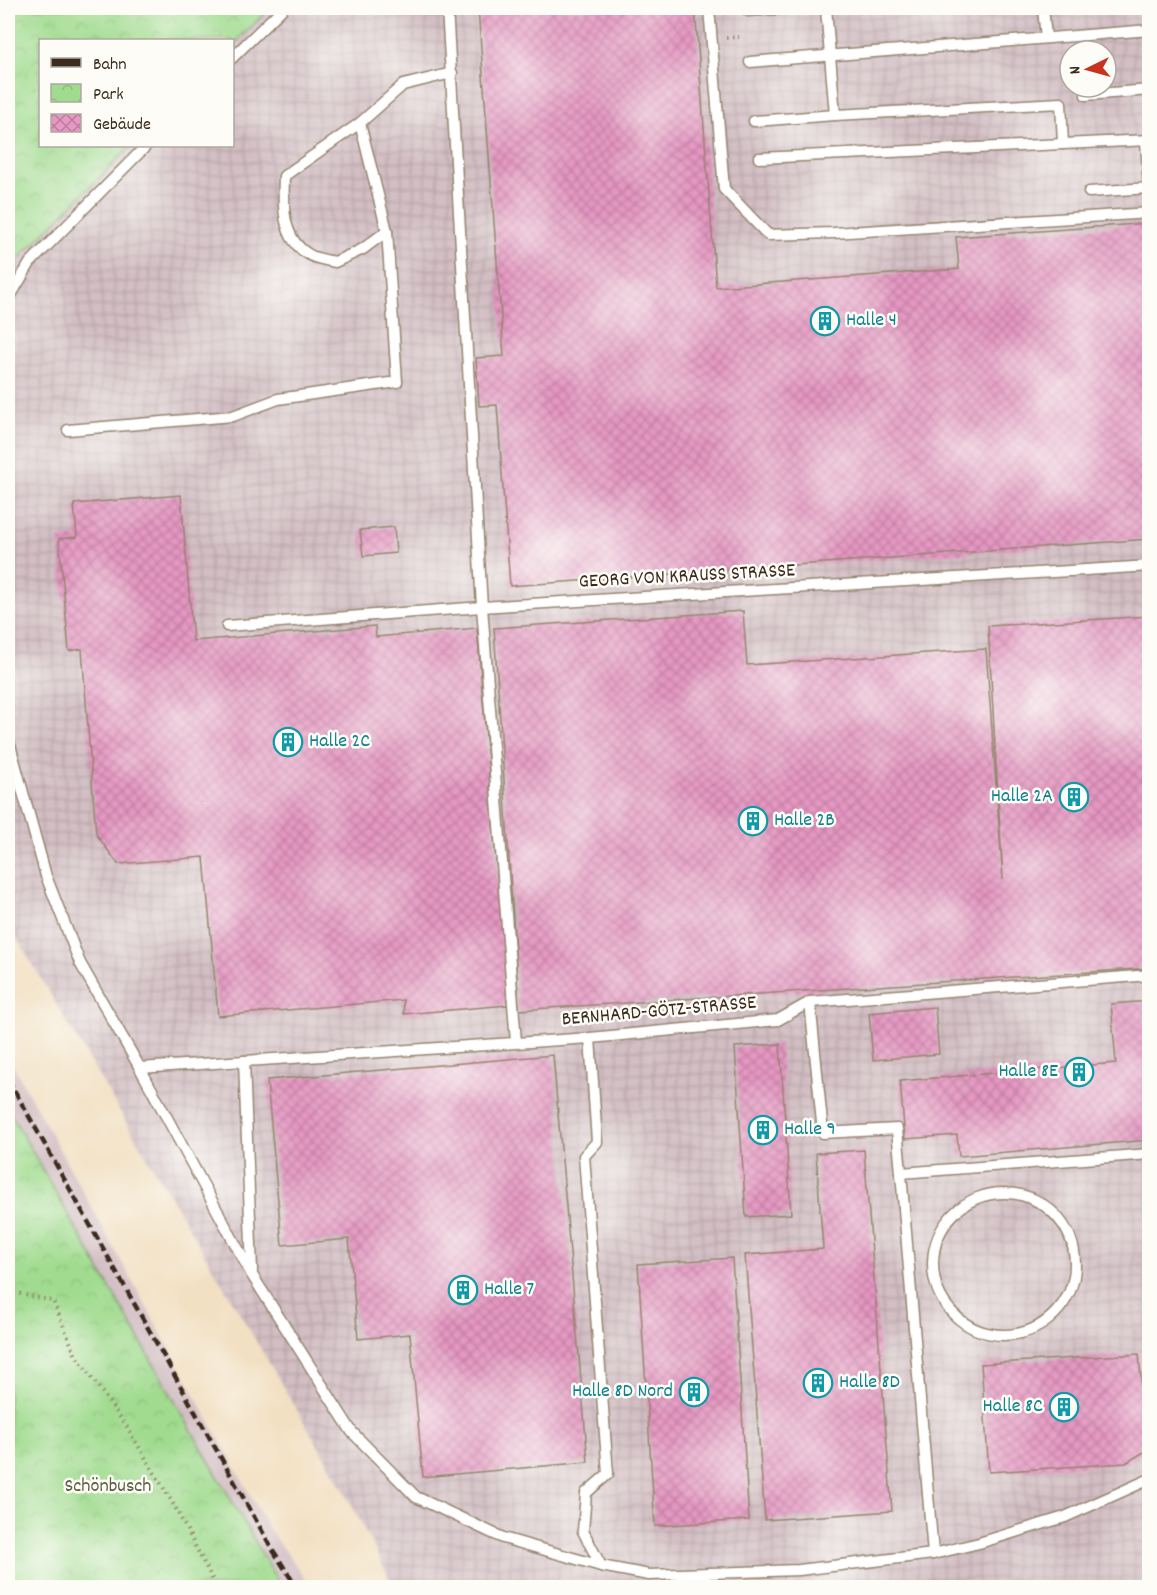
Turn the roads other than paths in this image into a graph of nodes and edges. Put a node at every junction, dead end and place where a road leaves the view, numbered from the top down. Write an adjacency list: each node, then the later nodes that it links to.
1 (283, 8): 11 (lane)
2 (447, 8): 13 (lane)
3 (709, 8): 24 (lane)
4 (796, 8): 7 (lane)
5 (826, 8): 10 (lane)
6 (1043, 8): 9 (lane)
7 (748, 11)
8 (1149, 30): 9 (lane)
9 (1046, 38): 10 (lane)
10 (830, 55): 12 (lane); 16 (lane)
11 (234, 56)
12 (750, 62)
13 (452, 73): 18 (lane); 29 (lane)
14 (1149, 90): 15 (lane)
15 (1118, 92)
16 (835, 115): 17 (lane); 20 (lane)
17 (754, 121)
18 (360, 123): 25 (lane); 25 (lane)
19 (1148, 140): 20 (lane); 23 (lane)
20 (1063, 144): 22 (lane)
21 (145, 147): 26 (lane)
22 (759, 158)
23 (1089, 192)
24 (1149, 213)
25 (387, 231): 27 (lane)
26 (8, 300)
27 (68, 430)
28 (1149, 566): 29 (lane, GEORG VON KRAUSS STRASSE)
29 (482, 607): 30 (lane, GEORG VON KRAUSS STRASSE); 35 (lane)
30 (227, 626)
31 (8, 738): 37 (lane)
32 (1149, 975): 33 (lane, BERNHARD-GÖTZ-STRASSE)
33 (810, 1002): 34 (lane, BERNHARD-GÖTZ-STRASSE); 39 (lane)
34 (590, 1038): 35 (lane, BERNHARD-GÖTZ-STRASSE); 44 (lane)
35 (516, 1042): 36 (lane, BERNHARD-GÖTZ-STRASSE)
36 (244, 1060): 37 (lane, BERNHARD-GÖTZ-STRASSE); 41 (lane)
37 (140, 1068): 41 (lane)
38 (1149, 1154): 39 (lane)
39 (901, 1173): 43 (lane)
40 (931, 1272): 40 (lane)
41 (252, 1275): 44 (lane)
42 (1149, 1479): 43 (lane)
43 (933, 1554): 44 (lane)
44 (601, 1566)

